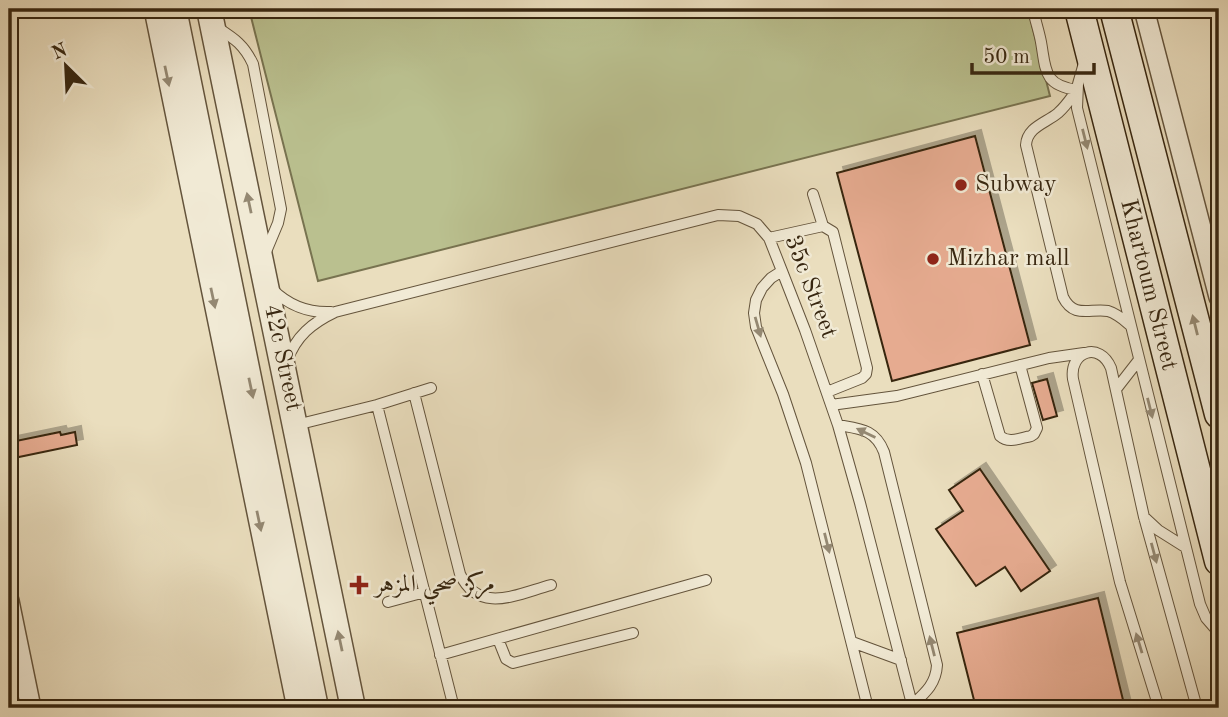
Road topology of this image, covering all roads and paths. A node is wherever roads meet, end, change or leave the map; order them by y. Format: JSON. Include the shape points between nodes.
{"nodes":[{"id":1,"x":153,"y":9,"type":"edge"},
{"id":2,"x":174,"y":9,"type":"edge"},
{"id":3,"x":1032,"y":9,"type":"edge"},
{"id":4,"x":1079,"y":9,"type":"edge"},
{"id":5,"x":1114,"y":9,"type":"edge"},
{"id":6,"x":1144,"y":9,"type":"edge"},
{"id":7,"x":211,"y":16,"type":"edge"},
{"id":8,"x":1089,"y":49,"type":"junction"},
{"id":9,"x":1077,"y":90,"type":"junction"},
{"id":10,"x":813,"y":194,"type":"dead end"},
{"id":11,"x":824,"y":226,"type":"junction"},
{"id":12,"x":769,"y":238,"type":"junction"},
{"id":13,"x":782,"y":271,"type":"junction"},
{"id":14,"x":264,"y":272,"type":"junction"},
{"id":15,"x":1219,"y":297,"type":"edge"},
{"id":16,"x":335,"y":312,"type":"junction"},
{"id":17,"x":1132,"y":327,"type":"junction"},
{"id":18,"x":1219,"y":345,"type":"edge"},
{"id":19,"x":1089,"y":352,"type":"junction"},
{"id":20,"x":1138,"y":361,"type":"junction"},
{"id":21,"x":1020,"y":365,"type":"junction"},
{"id":22,"x":285,"y":374,"type":"junction"},
{"id":23,"x":982,"y":374,"type":"junction"},
{"id":24,"x":1211,"y":386,"type":"junction"},
{"id":25,"x":431,"y":388,"type":"dead end"},
{"id":26,"x":1116,"y":388,"type":"junction"},
{"id":27,"x":827,"y":392,"type":"junction"},
{"id":28,"x":414,"y":393,"type":"junction"},
{"id":29,"x":377,"y":405,"type":"junction"},
{"id":30,"x":831,"y":405,"type":"junction"},
{"id":31,"x":1219,"y":414,"type":"edge"},
{"id":32,"x":296,"y":425,"type":"junction"},
{"id":33,"x":838,"y":425,"type":"junction"},
{"id":34,"x":1144,"y":517,"type":"junction"},
{"id":35,"x":1185,"y":547,"type":"junction"},
{"id":36,"x":1219,"y":561,"type":"edge"},
{"id":37,"x":706,"y":580,"type":"dead end"},
{"id":38,"x":551,"y":585,"type":"dead end"},
{"id":39,"x":425,"y":592,"type":"junction"},
{"id":40,"x":9,"y":601,"type":"edge"},
{"id":41,"x":388,"y":602,"type":"dead end"},
{"id":42,"x":633,"y":633,"type":"dead end"},
{"id":43,"x":1219,"y":633,"type":"edge"},
{"id":44,"x":498,"y":639,"type":"junction"},
{"id":45,"x":852,"y":642,"type":"junction"},
{"id":46,"x":440,"y":655,"type":"junction"},
{"id":47,"x":901,"y":660,"type":"junction"},
{"id":48,"x":913,"y":706,"type":"edge"},
{"id":49,"x":31,"y":708,"type":"edge"},
{"id":50,"x":297,"y":708,"type":"edge"},
{"id":51,"x":316,"y":708,"type":"edge"},
{"id":52,"x":353,"y":708,"type":"edge"},
{"id":53,"x":454,"y":708,"type":"edge"},
{"id":54,"x":868,"y":708,"type":"edge"},
{"id":55,"x":1159,"y":708,"type":"edge"},
{"id":56,"x":1197,"y":708,"type":"edge"}],
"edges":[{"from":1,"to":50,"type":"street","one_way":true},
{"from":2,"to":51,"type":"street","name":"42c Street","one_way":true},
{"from":3,"to":9,"type":"lane","via":[[1048,77]]},
{"from":4,"to":8,"type":"main road","name":"Khartoum Street"},
{"from":24,"to":5,"type":"main road","name":"Khartoum Street","one_way":true},
{"from":6,"to":15,"type":"street"},
{"from":14,"to":7,"type":"street","name":"42c Street","one_way":true},
{"from":8,"to":9,"type":"lane"},
{"from":8,"to":36,"type":"main road","name":"Khartoum Street"},
{"from":9,"to":17,"type":"lane","one_way":true,"via":[[1077,108]]},
{"from":9,"to":17,"type":"lane","via":[[1055,115],[1029,133],[1026,145],[1066,303],[1078,311],[1111,312]]},
{"from":10,"to":11,"type":"lane"},
{"from":11,"to":12,"type":"lane"},
{"from":11,"to":27,"type":"lane","via":[[835,236],[867,368],[862,378]]},
{"from":12,"to":13,"type":"lane","name":"35c Street"},
{"from":12,"to":16,"type":"lane","name":"35c Street","via":[[749,219],[718,215]]},
{"from":13,"to":27,"type":"lane","name":"35c Street"},
{"from":13,"to":45,"type":"lane","one_way":true,"via":[[762,288],[756,300],[756,327],[806,463]]},
{"from":14,"to":16,"type":"lane","name":"35c Street","via":[[277,294],[290,303],[320,313]]},
{"from":14,"to":22,"type":"street","name":"42c Street"},
{"from":16,"to":22,"type":"lane","name":"35c Street","via":[[301,336]]},
{"from":17,"to":20,"type":"lane"},
{"from":18,"to":24,"type":"street"},
{"from":19,"to":21,"type":"lane"},
{"from":19,"to":26,"type":"lane","via":[[1108,361]]},
{"from":55,"to":19,"type":"lane","one_way":true,"via":[[1120,582],[1073,379],[1075,362]]},
{"from":20,"to":26,"type":"lane"},
{"from":20,"to":35,"type":"lane","one_way":true},
{"from":21,"to":23,"type":"lane"},
{"from":21,"to":23,"type":"lane","via":[[1037,428],[1031,436],[1010,440],[1000,436]]},
{"from":22,"to":32,"type":"street","name":"42c Street"},
{"from":23,"to":30,"type":"lane","via":[[897,396]]},
{"from":24,"to":31,"type":"main road","name":"Khartoum Street"},
{"from":25,"to":28,"type":"lane"},
{"from":26,"to":34,"type":"lane"},
{"from":27,"to":30,"type":"lane","name":"35c Street"},
{"from":28,"to":29,"type":"lane"},
{"from":28,"to":38,"type":"lane","via":[[465,584],[473,593],[496,599]]},
{"from":29,"to":32,"type":"lane"},
{"from":29,"to":39,"type":"lane"},
{"from":30,"to":33,"type":"lane","name":"35c Street"},
{"from":52,"to":32,"type":"street","name":"42c Street","one_way":true},
{"from":33,"to":47,"type":"lane","name":"35c Street"},
{"from":48,"to":33,"type":"lane","one_way":true,"via":[[933,684],[937,666],[884,452],[869,432]]},
{"from":34,"to":35,"type":"lane"},
{"from":34,"to":56,"type":"lane","one_way":true},
{"from":35,"to":43,"type":"lane","via":[[1202,611]]},
{"from":37,"to":44,"type":"lane"},
{"from":39,"to":41,"type":"lane"},
{"from":39,"to":46,"type":"lane"},
{"from":40,"to":49,"type":"street"},
{"from":42,"to":44,"type":"lane","via":[[513,663],[506,659]]},
{"from":44,"to":46,"type":"lane"},
{"from":45,"to":47,"type":"lane"},
{"from":45,"to":54,"type":"lane"},
{"from":46,"to":53,"type":"lane"},
{"from":47,"to":48,"type":"lane","name":"35c Street"}]}
